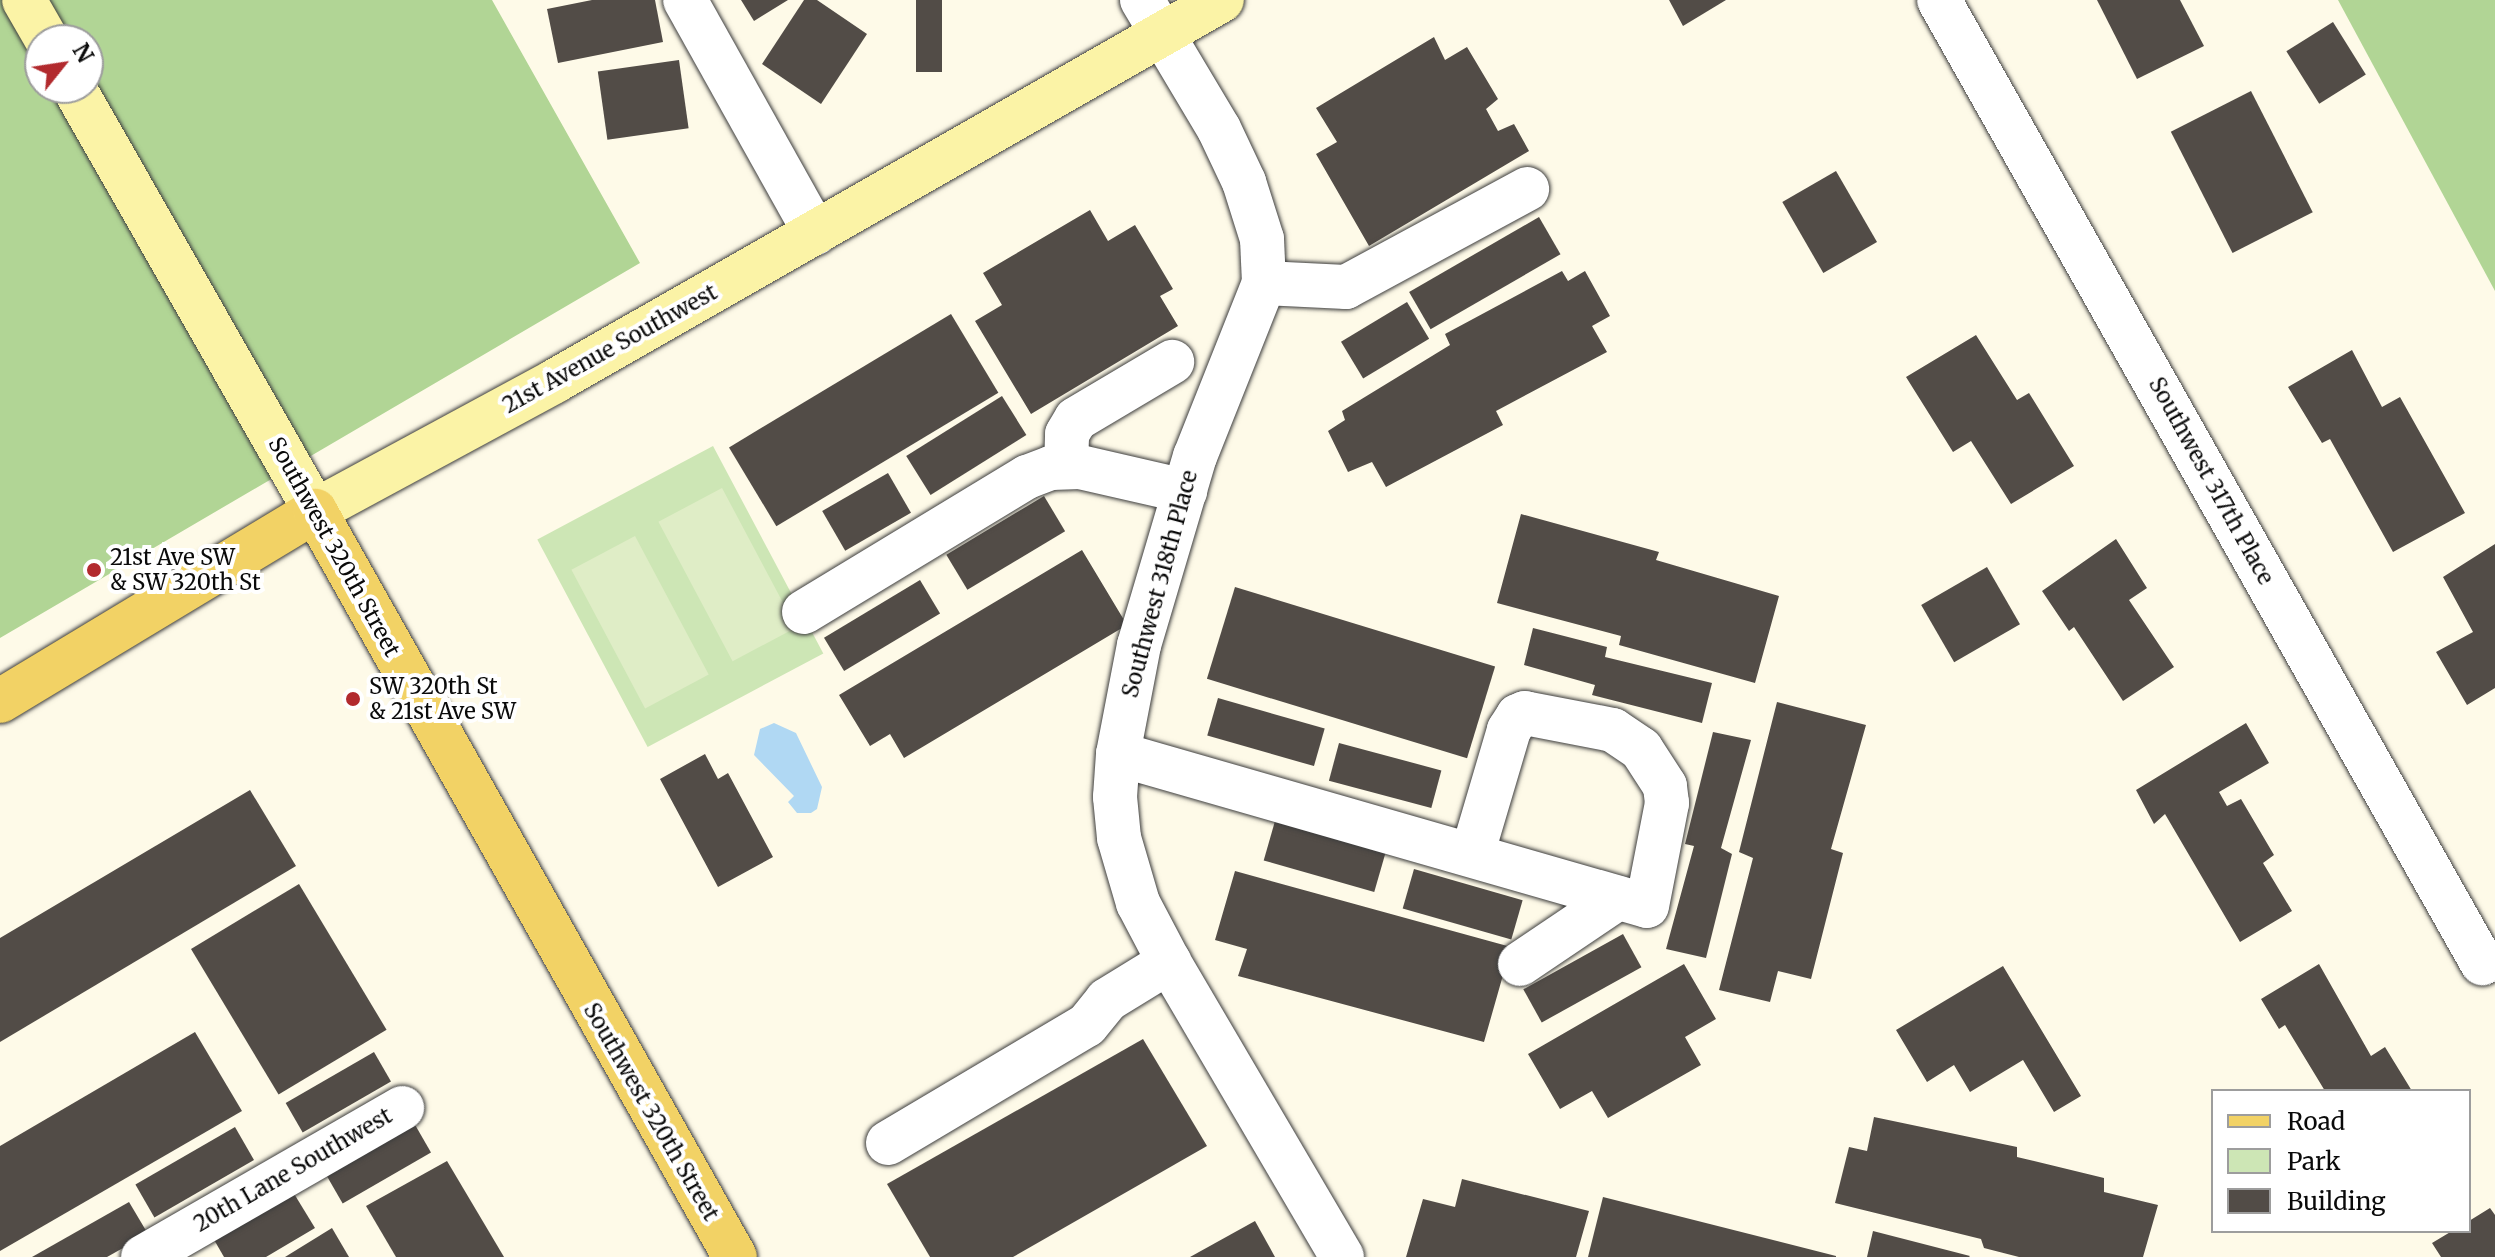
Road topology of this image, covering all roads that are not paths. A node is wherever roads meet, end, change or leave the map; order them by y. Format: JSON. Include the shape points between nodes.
{"nodes":[{"id":1,"x":24,"y":0,"type":"edge"},
{"id":2,"x":685,"y":0,"type":"edge"},
{"id":3,"x":1222,"y":0,"type":"edge"},
{"id":4,"x":1939,"y":0,"type":"edge"},
{"id":5,"x":1153,"y":16,"type":"edge"},
{"id":6,"x":38,"y":24,"type":"edge"},
{"id":7,"x":83,"y":104,"type":"edge"},
{"id":8,"x":1527,"y":189,"type":"dead end"},
{"id":9,"x":815,"y":233,"type":"junction"},
{"id":10,"x":1264,"y":283,"type":"junction"},
{"id":11,"x":1172,"y":362,"type":"dead end"},
{"id":12,"x":1066,"y":466,"type":"junction"},
{"id":13,"x":1185,"y":491,"type":"junction"},
{"id":14,"x":315,"y":511,"type":"junction"},
{"id":15,"x":804,"y":612,"type":"dead end"},
{"id":16,"x":0,"y":701,"type":"edge"},
{"id":17,"x":1118,"y":754,"type":"junction"},
{"id":18,"x":1472,"y":855,"type":"junction"},
{"id":19,"x":1618,"y":898,"type":"junction"},
{"id":20,"x":1169,"y":962,"type":"junction"},
{"id":21,"x":2482,"y":963,"type":"dead end"},
{"id":22,"x":1520,"y":964,"type":"dead end"},
{"id":23,"x":402,"y":1108,"type":"dead end"},
{"id":24,"x":888,"y":1143,"type":"dead end"},
{"id":25,"x":143,"y":1257,"type":"edge"},
{"id":26,"x":735,"y":1257,"type":"edge"},
{"id":27,"x":1342,"y":1257,"type":"edge"}],
"edges":[{"from":1,"to":6,"type":"main road"},
{"from":2,"to":9,"type":"street"},
{"from":3,"to":5,"type":"main road","name":"21st Avenue Southwest"},
{"from":4,"to":21,"type":"street","name":"Southwest 317th Place"},
{"from":5,"to":9,"type":"main road","name":"21st Avenue Southwest"},
{"from":5,"to":10,"type":"street","name":"Southwest 318th Place","via":[[1244,182],[1262,239]]},
{"from":7,"to":14,"type":"main road","name":"Southwest 320th Street"},
{"from":8,"to":10,"type":"street","via":[[1346,287]]},
{"from":9,"to":14,"type":"main road","name":"21st Avenue Southwest"},
{"from":10,"to":13,"type":"street","name":"Southwest 318th Place"},
{"from":11,"to":12,"type":"street","via":[[1076,419],[1067,434]]},
{"from":12,"to":13,"type":"street"},
{"from":12,"to":15,"type":"street","via":[[1027,477]]},
{"from":13,"to":17,"type":"street","name":"Southwest 318th Place","via":[[1139,645]]},
{"from":14,"to":16,"type":"main road","name":"21st Avenue Southwest"},
{"from":14,"to":26,"type":"main road","name":"Southwest 320th Street"},
{"from":17,"to":18,"type":"street"},
{"from":17,"to":20,"type":"street","name":"Southwest 318th Place","via":[[1119,838],[1138,903]]},
{"from":18,"to":19,"type":"street"},
{"from":18,"to":19,"type":"street","via":[[1509,730],[1518,716],[1535,712],[1613,730],[1651,760],[1665,786],[1667,803],[1647,906]]},
{"from":19,"to":22,"type":"street"},
{"from":20,"to":24,"type":"street","via":[[1107,1000],[1087,1025]]},
{"from":20,"to":27,"type":"street","name":"Southwest 318th Place"},
{"from":23,"to":25,"type":"street","name":"20th Lane Southwest"}]}
